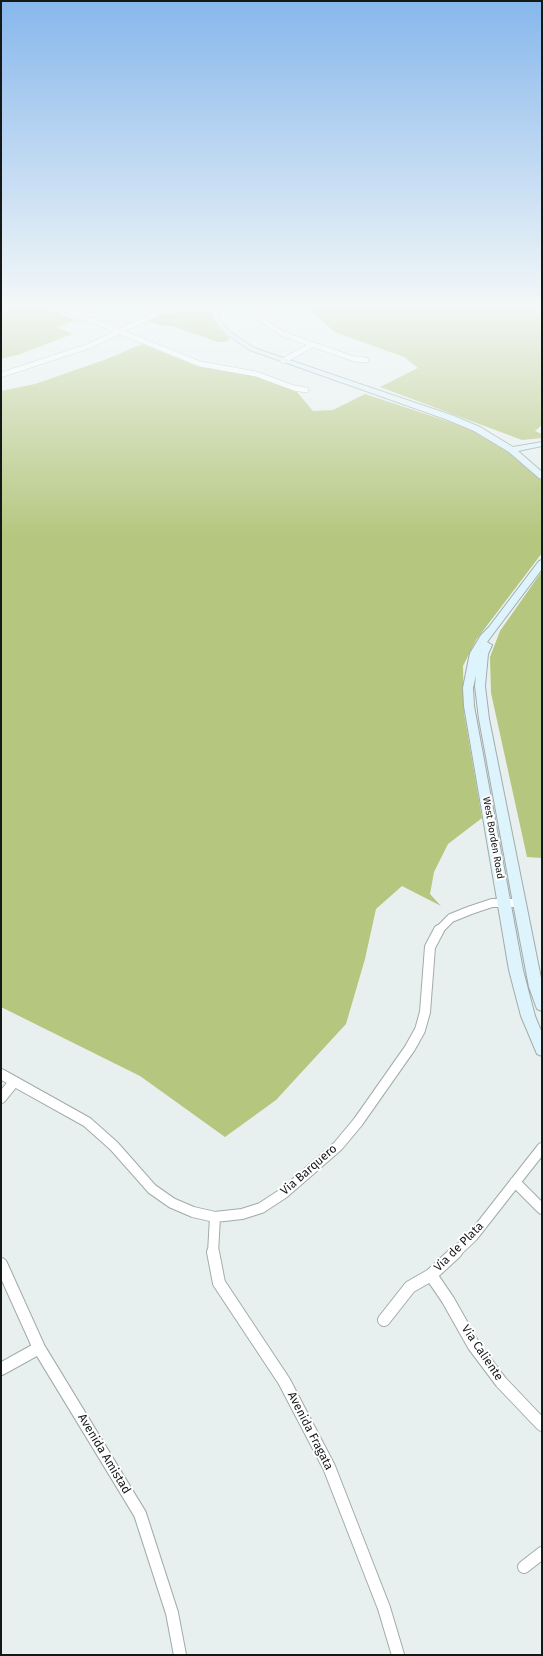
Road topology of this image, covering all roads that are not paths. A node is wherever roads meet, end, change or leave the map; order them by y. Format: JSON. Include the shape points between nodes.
{"nodes":[{"id":1,"x":281,"y":383,"type":"edge"},
{"id":2,"x":356,"y":383,"type":"edge"},
{"id":3,"x":306,"y":390,"type":"dead end"},
{"id":4,"x":542,"y":444,"type":"edge"},
{"id":5,"x":516,"y":449,"type":"junction"},
{"id":6,"x":542,"y":472,"type":"edge"},
{"id":7,"x":542,"y":476,"type":"edge"},
{"id":8,"x":542,"y":563,"type":"edge"},
{"id":9,"x":493,"y":629,"type":"junction"},
{"id":10,"x":504,"y":902,"type":"junction"},
{"id":11,"x":519,"y":903,"type":"junction"},
{"id":12,"x":542,"y":1005,"type":"edge"},
{"id":13,"x":542,"y":1050,"type":"edge"},
{"id":14,"x":1,"y":1074,"type":"edge"},
{"id":15,"x":14,"y":1082,"type":"junction"},
{"id":16,"x":1,"y":1098,"type":"edge"},
{"id":17,"x":542,"y":1148,"type":"edge"},
{"id":18,"x":515,"y":1182,"type":"junction"},
{"id":19,"x":542,"y":1209,"type":"edge"},
{"id":20,"x":215,"y":1217,"type":"junction"},
{"id":21,"x":1,"y":1264,"type":"edge"},
{"id":22,"x":431,"y":1275,"type":"junction"},
{"id":23,"x":384,"y":1320,"type":"dead end"},
{"id":24,"x":39,"y":1348,"type":"junction"},
{"id":25,"x":1,"y":1369,"type":"edge"},
{"id":26,"x":542,"y":1425,"type":"edge"},
{"id":27,"x":542,"y":1553,"type":"edge"},
{"id":28,"x":524,"y":1567,"type":"dead end"},
{"id":29,"x":180,"y":1655,"type":"edge"},
{"id":30,"x":398,"y":1655,"type":"edge"}],
"edges":[{"from":1,"to":3,"type":"street"},
{"from":2,"to":5,"type":"main road","via":[[473,422]]},
{"from":4,"to":5,"type":"main road"},
{"from":5,"to":6,"type":"main road"},
{"from":5,"to":7,"type":"main road"},
{"from":8,"to":9,"type":"main road","name":"West Borden Road"},
{"from":9,"to":10,"type":"main road","name":"West Borden Road","via":[[476,653],[468,688]]},
{"from":9,"to":11,"type":"main road","name":"West Borden Road","via":[[483,654],[480,686]]},
{"from":10,"to":11,"type":"street","name":"Via Barquero"},
{"from":10,"to":13,"type":"main road","name":"West Borden Road","via":[[516,970],[528,1016]]},
{"from":10,"to":20,"type":"street","name":"Via Barquero","via":[[451,918],[437,932],[430,947],[425,1012],[420,1030],[358,1122],[338,1146],[284,1193],[261,1208],[242,1214]]},
{"from":11,"to":12,"type":"main road","name":"West Borden Road"},
{"from":14,"to":15,"type":"street","name":"Via Barquero"},
{"from":15,"to":16,"type":"street"},
{"from":15,"to":20,"type":"street","name":"Via Barquero","via":[[87,1122],[114,1146],[152,1189],[172,1203],[193,1212]]},
{"from":17,"to":18,"type":"street","name":"Via de Plata"},
{"from":18,"to":19,"type":"street"},
{"from":18,"to":22,"type":"street","name":"Via de Plata","via":[[473,1236]]},
{"from":20,"to":30,"type":"street","name":"Avenida Fragata","via":[[212,1249],[219,1283],[284,1381],[329,1467],[384,1608]]},
{"from":21,"to":24,"type":"street","name":"Avenida Amistad"},
{"from":22,"to":23,"type":"street","name":"Via de Plata","via":[[410,1287]]},
{"from":22,"to":26,"type":"street","name":"Via Caliente","via":[[474,1346],[501,1382]]},
{"from":24,"to":25,"type":"street"},
{"from":24,"to":29,"type":"street","name":"Avenida Amistad","via":[[140,1514],[172,1612]]},
{"from":27,"to":28,"type":"street"}]}
